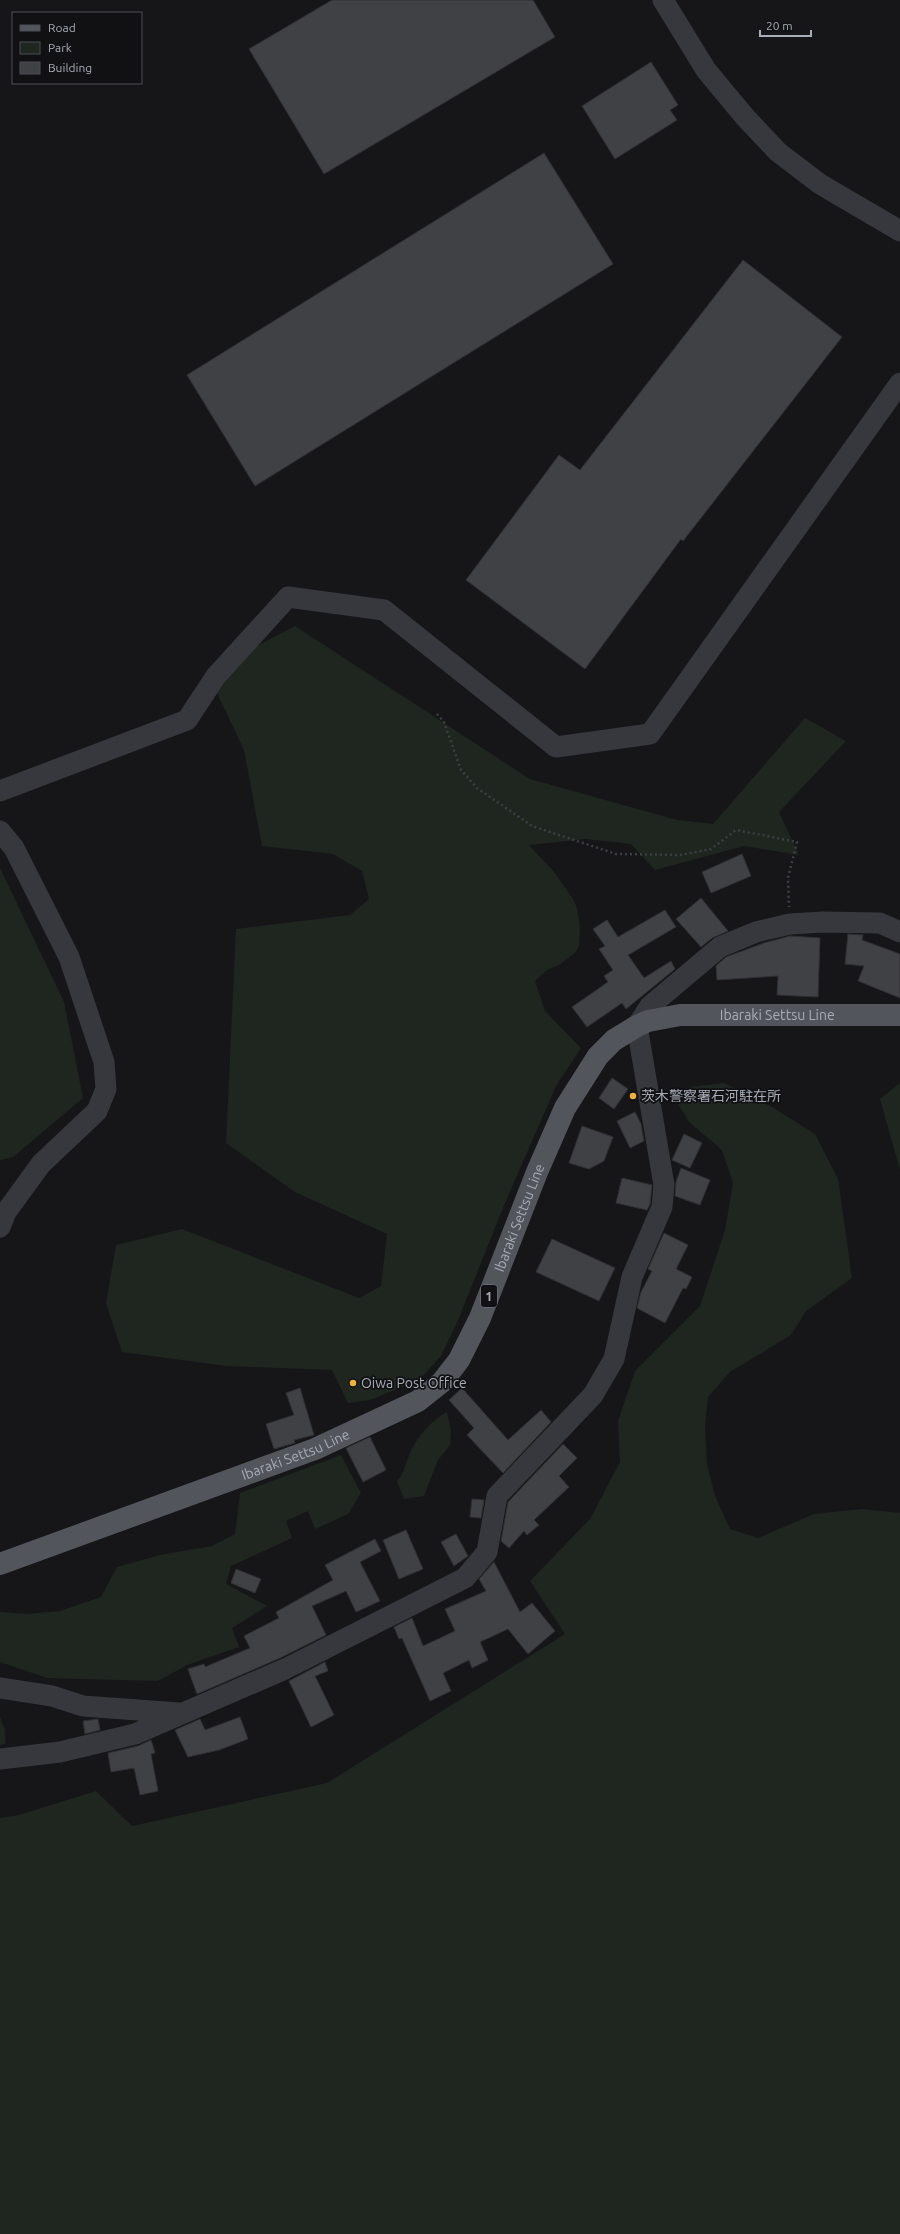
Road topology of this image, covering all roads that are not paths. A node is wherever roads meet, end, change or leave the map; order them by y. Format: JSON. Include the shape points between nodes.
{"nodes":[{"id":1,"x":663,"y":0,"type":"edge"},
{"id":2,"x":900,"y":231,"type":"edge"},
{"id":3,"x":900,"y":383,"type":"edge"},
{"id":4,"x":0,"y":791,"type":"edge"},
{"id":5,"x":0,"y":831,"type":"edge"},
{"id":6,"x":900,"y":932,"type":"edge"},
{"id":7,"x":900,"y":1015,"type":"edge"},
{"id":8,"x":637,"y":1026,"type":"junction"},
{"id":9,"x":0,"y":1227,"type":"edge"},
{"id":10,"x":0,"y":1564,"type":"edge"},
{"id":11,"x":0,"y":1688,"type":"edge"},
{"id":12,"x":182,"y":1713,"type":"junction"},
{"id":13,"x":0,"y":1760,"type":"edge"}],
"edges":[{"from":1,"to":2,"type":"street","via":[[706,70],[778,152],[820,184]]},
{"from":3,"to":4,"type":"street","via":[[650,734],[556,747],[384,610],[288,597],[216,676],[187,720]]},
{"from":5,"to":9,"type":"street","via":[[14,848],[69,957],[104,1062],[106,1088],[97,1111],[41,1164],[6,1212]]},
{"from":6,"to":8,"type":"street","via":[[880,923],[823,922],[790,924],[756,932],[720,947],[650,1006]]},
{"from":7,"to":8,"type":"main road","name":"Ibaraki Settsu Line","number":"1","via":[[680,1015],[648,1021]]},
{"from":8,"to":10,"type":"main road","name":"Ibaraki Settsu Line","number":"1","via":[[614,1040],[598,1056],[565,1108],[480,1318],[459,1360],[442,1382],[418,1401],[315,1448]]},
{"from":8,"to":12,"type":"street","via":[[664,1185],[662,1207],[632,1277],[614,1358],[593,1395],[497,1496],[487,1552],[465,1578],[285,1669]]},
{"from":11,"to":12,"type":"street","via":[[52,1696],[83,1706]]},
{"from":12,"to":13,"type":"street","via":[[135,1734],[60,1752]]}]}
